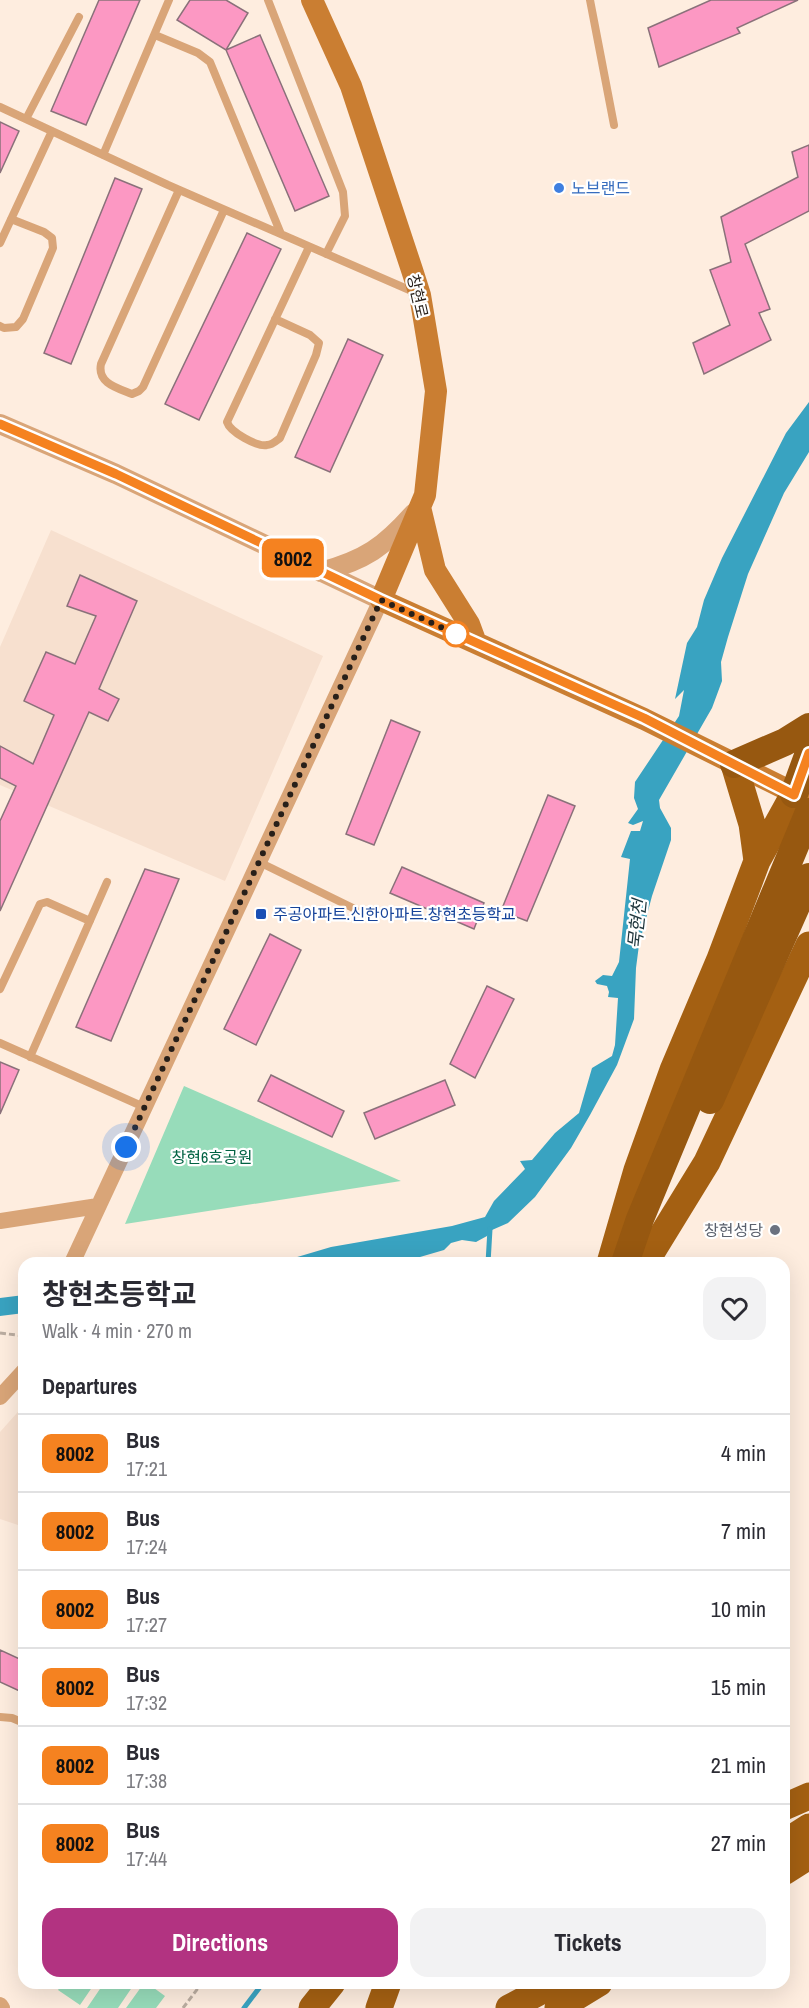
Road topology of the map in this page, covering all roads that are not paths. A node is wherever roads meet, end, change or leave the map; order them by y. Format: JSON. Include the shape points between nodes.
{"nodes":[{"id":1,"x":169,"y":0,"type":"edge"},
{"id":2,"x":268,"y":0,"type":"edge"},
{"id":3,"x":312,"y":0,"type":"edge"},
{"id":4,"x":590,"y":0,"type":"edge"},
{"id":5,"x":79,"y":17,"type":"dead end"},
{"id":6,"x":154,"y":35,"type":"junction"},
{"id":7,"x":0,"y":106,"type":"edge"},
{"id":8,"x":26,"y":119,"type":"junction"},
{"id":9,"x":614,"y":125,"type":"dead end"},
{"id":10,"x":52,"y":131,"type":"junction"},
{"id":11,"x":103,"y":155,"type":"junction"},
{"id":12,"x":179,"y":190,"type":"junction"},
{"id":13,"x":224,"y":210,"type":"junction"},
{"id":14,"x":10,"y":219,"type":"junction"},
{"id":15,"x":281,"y":234,"type":"junction"},
{"id":16,"x":0,"y":243,"type":"edge"},
{"id":17,"x":309,"y":247,"type":"junction"},
{"id":18,"x":326,"y":254,"type":"junction"},
{"id":19,"x":420,"y":295,"type":"junction"},
{"id":20,"x":275,"y":319,"type":"junction"},
{"id":21,"x":0,"y":326,"type":"edge"},
{"id":22,"x":0,"y":424,"type":"edge"},
{"id":23,"x":420,"y":507,"type":"junction"},
{"id":24,"x":321,"y":572,"type":"junction"},
{"id":25,"x":381,"y":600,"type":"junction"},
{"id":26,"x":476,"y":643,"type":"junction"},
{"id":27,"x":809,"y":728,"type":"edge"},
{"id":28,"x":809,"y":753,"type":"edge"},
{"id":29,"x":734,"y":764,"type":"junction"},
{"id":30,"x":804,"y":803,"type":"edge"},
{"id":31,"x":757,"y":861,"type":"junction"},
{"id":32,"x":259,"y":862,"type":"junction"},
{"id":33,"x":800,"y":867,"type":"edge"},
{"id":34,"x":107,"y":882,"type":"dead end"},
{"id":35,"x":355,"y":909,"type":"dead end"},
{"id":36,"x":90,"y":921,"type":"junction"},
{"id":37,"x":809,"y":945,"type":"edge"},
{"id":38,"x":0,"y":989,"type":"edge"},
{"id":39,"x":0,"y":1043,"type":"edge"},
{"id":40,"x":30,"y":1057,"type":"junction"},
{"id":41,"x":144,"y":1107,"type":"junction"},
{"id":42,"x":98,"y":1206,"type":"junction"},
{"id":43,"x":0,"y":1221,"type":"edge"},
{"id":44,"x":75,"y":1257,"type":"edge"},
{"id":45,"x":612,"y":1257,"type":"edge"},
{"id":46,"x":627,"y":1257,"type":"edge"},
{"id":47,"x":647,"y":1257,"type":"edge"},
{"id":48,"x":649,"y":1257,"type":"edge"},
{"id":49,"x":18,"y":1377,"type":"edge"},
{"id":50,"x":0,"y":1397,"type":"edge"},
{"id":51,"x":0,"y":1717,"type":"edge"},
{"id":52,"x":18,"y":1720,"type":"edge"},
{"id":53,"x":809,"y":1796,"type":"edge"},
{"id":54,"x":790,"y":1804,"type":"edge"},
{"id":55,"x":809,"y":1827,"type":"edge"},
{"id":56,"x":790,"y":1839,"type":"edge"},
{"id":57,"x":809,"y":1856,"type":"edge"},
{"id":58,"x":790,"y":1868,"type":"edge"},
{"id":59,"x":327,"y":1989,"type":"edge"},
{"id":60,"x":386,"y":1989,"type":"edge"},
{"id":61,"x":403,"y":1989,"type":"edge"},
{"id":62,"x":545,"y":1989,"type":"edge"},
{"id":63,"x":589,"y":1989,"type":"edge"},
{"id":64,"x":312,"y":2008,"type":"edge"},
{"id":65,"x":379,"y":2008,"type":"edge"},
{"id":66,"x":396,"y":2008,"type":"edge"},
{"id":67,"x":509,"y":2008,"type":"edge"},
{"id":68,"x":558,"y":2008,"type":"edge"}],
"edges":[{"from":1,"to":6,"type":"lane"},
{"from":2,"to":18,"type":"lane","via":[[343,192],[345,216]]},
{"from":3,"to":19,"type":"main road","name":"창현로","via":[[351,86]]},
{"from":4,"to":9,"type":"lane"},
{"from":5,"to":8,"type":"lane"},
{"from":6,"to":11,"type":"lane"},
{"from":6,"to":15,"type":"lane","via":[[210,62]]},
{"from":7,"to":8,"type":"lane"},
{"from":8,"to":10,"type":"lane"},
{"from":10,"to":11,"type":"lane"},
{"from":10,"to":14,"type":"lane"},
{"from":11,"to":12,"type":"lane"},
{"from":12,"to":13,"type":"lane"},
{"from":12,"to":13,"type":"lane","via":[[101,364],[102,379],[132,394],[143,387]]},
{"from":13,"to":15,"type":"lane"},
{"from":14,"to":16,"type":"lane"},
{"from":14,"to":21,"type":"lane","via":[[44,232],[52,238],[53,248],[23,319],[16,327]]},
{"from":15,"to":17,"type":"lane"},
{"from":17,"to":18,"type":"lane"},
{"from":17,"to":20,"type":"lane"},
{"from":18,"to":19,"type":"lane"},
{"from":19,"to":23,"type":"main road","name":"창현로","via":[[436,391],[425,495]]},
{"from":20,"to":20,"type":"lane","via":[[227,422],[233,432],[262,445],[280,438],[319,343]]},
{"from":22,"to":24,"type":"street","via":[[116,474]]},
{"from":23,"to":24,"type":"street","via":[[398,532],[367,555]]},
{"from":23,"to":25,"type":"main road","name":"창현로"},
{"from":23,"to":26,"type":"main road","via":[[435,570],[469,624]]},
{"from":24,"to":25,"type":"street"},
{"from":25,"to":26,"type":"main road"},
{"from":25,"to":32,"type":"street"},
{"from":26,"to":29,"type":"main road","via":[[644,718]]},
{"from":27,"to":29,"type":"highway"},
{"from":28,"to":30,"type":"highway"},
{"from":29,"to":30,"type":"main road"},
{"from":29,"to":31,"type":"highway","via":[[752,824]]},
{"from":30,"to":31,"type":"highway"},
{"from":30,"to":33,"type":"highway"},
{"from":31,"to":45,"type":"highway","via":[[673,1070],[637,1170]]},
{"from":32,"to":35,"type":"lane"},
{"from":32,"to":41,"type":"street"},
{"from":33,"to":46,"type":"highway","via":[[645,1208]]},
{"from":33,"to":47,"type":"highway"},
{"from":34,"to":36,"type":"lane"},
{"from":36,"to":38,"type":"lane","via":[[47,902],[40,904]]},
{"from":36,"to":40,"type":"lane"},
{"from":37,"to":48,"type":"highway","via":[[707,1162]]},
{"from":39,"to":40,"type":"lane"},
{"from":40,"to":41,"type":"lane"},
{"from":41,"to":42,"type":"street"},
{"from":42,"to":43,"type":"street"},
{"from":42,"to":44,"type":"street"},
{"from":49,"to":50,"type":"street"},
{"from":51,"to":52,"type":"lane"},
{"from":53,"to":54,"type":"highway"},
{"from":55,"to":56,"type":"highway"},
{"from":57,"to":58,"type":"highway"},
{"from":59,"to":64,"type":"highway"},
{"from":60,"to":65,"type":"highway"},
{"from":61,"to":66,"type":"highway"},
{"from":62,"to":67,"type":"highway"},
{"from":63,"to":68,"type":"highway"}]}
